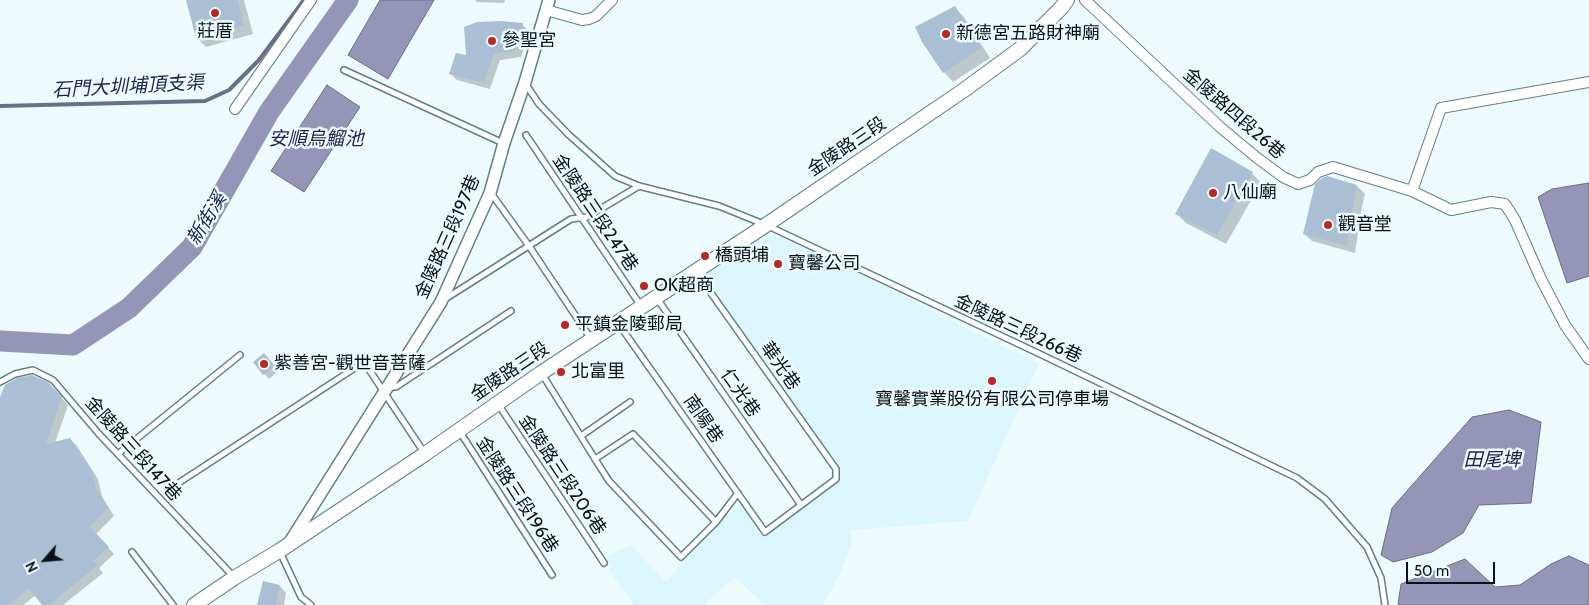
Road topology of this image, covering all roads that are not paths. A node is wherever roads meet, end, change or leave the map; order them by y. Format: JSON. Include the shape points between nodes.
{"nodes":[{"id":1,"x":311,"y":0,"type":"edge"},
{"id":2,"x":612,"y":0,"type":"edge"},
{"id":3,"x":1067,"y":0,"type":"edge"},
{"id":4,"x":1085,"y":0,"type":"edge"},
{"id":5,"x":548,"y":5,"type":"edge"},
{"id":6,"x":344,"y":70,"type":"dead end"},
{"id":7,"x":525,"y":82,"type":"junction"},
{"id":8,"x":1589,"y":82,"type":"edge"},
{"id":9,"x":235,"y":109,"type":"dead end"},
{"id":10,"x":526,"y":134,"type":"dead end"},
{"id":11,"x":504,"y":143,"type":"junction"},
{"id":12,"x":639,"y":186,"type":"junction"},
{"id":13,"x":1412,"y":191,"type":"junction"},
{"id":14,"x":490,"y":192,"type":"junction"},
{"id":15,"x":581,"y":217,"type":"junction"},
{"id":16,"x":766,"y":226,"type":"junction"},
{"id":17,"x":529,"y":246,"type":"junction"},
{"id":18,"x":695,"y":271,"type":"junction"},
{"id":19,"x":656,"y":297,"type":"junction"},
{"id":20,"x":441,"y":302,"type":"junction"},
{"id":21,"x":641,"y":306,"type":"junction"},
{"id":22,"x":511,"y":310,"type":"dead end"},
{"id":23,"x":618,"y":322,"type":"junction"},
{"id":24,"x":591,"y":339,"type":"junction"},
{"id":25,"x":240,"y":355,"type":"dead end"},
{"id":26,"x":1589,"y":359,"type":"edge"},
{"id":27,"x":541,"y":373,"type":"junction"},
{"id":28,"x":0,"y":382,"type":"edge"},
{"id":29,"x":386,"y":390,"type":"junction"},
{"id":30,"x":630,"y":402,"type":"dead end"},
{"id":31,"x":498,"y":403,"type":"junction"},
{"id":32,"x":458,"y":430,"type":"junction"},
{"id":33,"x":581,"y":436,"type":"junction"},
{"id":34,"x":118,"y":454,"type":"junction"},
{"id":35,"x":425,"y":454,"type":"junction"},
{"id":36,"x":595,"y":459,"type":"junction"},
{"id":37,"x":180,"y":482,"type":"dead end"},
{"id":38,"x":738,"y":493,"type":"junction"},
{"id":39,"x":801,"y":505,"type":"junction"},
{"id":40,"x":716,"y":522,"type":"junction"},
{"id":41,"x":284,"y":547,"type":"junction"},
{"id":42,"x":132,"y":552,"type":"dead end"},
{"id":43,"x":604,"y":563,"type":"dead end"},
{"id":44,"x":552,"y":574,"type":"dead end"},
{"id":45,"x":234,"y":578,"type":"junction"},
{"id":46,"x":173,"y":605,"type":"edge"},
{"id":47,"x":194,"y":605,"type":"edge"},
{"id":48,"x":311,"y":605,"type":"edge"},
{"id":49,"x":1385,"y":605,"type":"edge"}],
"edges":[{"from":1,"to":9,"type":"street"},
{"from":2,"to":5,"type":"street","via":[[596,16],[582,20]]},
{"from":3,"to":16,"type":"main road","name":"金陵路三段","via":[[1020,49]]},
{"from":4,"to":13,"type":"street","name":"金陵路四段26巷","via":[[1220,127],[1283,177],[1298,184],[1334,167]]},
{"from":5,"to":7,"type":"street","name":"金陵路三段197巷"},
{"from":6,"to":11,"type":"lane"},
{"from":7,"to":11,"type":"street","name":"金陵路三段197巷"},
{"from":7,"to":12,"type":"lane","name":"金陵路三段266巷","via":[[539,104],[569,135],[615,176]]},
{"from":8,"to":13,"type":"street","via":[[1440,108]]},
{"from":10,"to":15,"type":"lane","name":"金陵路三段247巷"},
{"from":11,"to":14,"type":"street","name":"金陵路三段197巷"},
{"from":12,"to":15,"type":"lane","via":[[587,217]]},
{"from":12,"to":16,"type":"lane","name":"金陵路三段266巷","via":[[719,206]]},
{"from":13,"to":26,"type":"street","name":"金陵路四段26巷","via":[[1451,210],[1491,202],[1505,204],[1565,325]]},
{"from":14,"to":17,"type":"lane"},
{"from":14,"to":20,"type":"street","name":"金陵路三段197巷"},
{"from":15,"to":17,"type":"lane","via":[[571,219]]},
{"from":15,"to":21,"type":"lane","name":"金陵路三段247巷"},
{"from":16,"to":18,"type":"main road","name":"金陵路三段"},
{"from":16,"to":49,"type":"lane","name":"金陵路三段266巷","via":[[1297,478],[1325,499],[1368,547],[1381,578]]},
{"from":17,"to":20,"type":"lane"},
{"from":17,"to":24,"type":"lane"},
{"from":18,"to":19,"type":"main road","name":"金陵路三段"},
{"from":18,"to":39,"type":"lane","name":"華光巷","via":[[836,469],[836,479]]},
{"from":19,"to":21,"type":"main road","name":"金陵路三段"},
{"from":19,"to":39,"type":"lane","name":"仁光巷"},
{"from":20,"to":29,"type":"street","name":"金陵路三段197巷"},
{"from":21,"to":23,"type":"main road","name":"金陵路三段"},
{"from":22,"to":29,"type":"lane","via":[[396,387]]},
{"from":23,"to":24,"type":"main road","name":"金陵路三段"},
{"from":23,"to":38,"type":"lane","name":"南陽巷"},
{"from":24,"to":27,"type":"main road","name":"金陵路三段"},
{"from":25,"to":34,"type":"lane"},
{"from":27,"to":31,"type":"main road","name":"金陵路三段"},
{"from":27,"to":33,"type":"lane"},
{"from":28,"to":34,"type":"lane","name":"金陵路三段147巷","via":[[33,370],[54,380]]},
{"from":29,"to":35,"type":"lane"},
{"from":29,"to":37,"type":"lane","via":[[364,362]]},
{"from":29,"to":41,"type":"street","name":"金陵路三段197巷"},
{"from":30,"to":33,"type":"lane"},
{"from":31,"to":32,"type":"main road","name":"金陵路三段"},
{"from":31,"to":43,"type":"lane","name":"金陵路三段206巷"},
{"from":32,"to":35,"type":"main road","name":"金陵路三段"},
{"from":32,"to":44,"type":"lane","name":"金陵路三段196巷"},
{"from":33,"to":36,"type":"lane"},
{"from":34,"to":45,"type":"lane","name":"金陵路三段147巷"},
{"from":35,"to":41,"type":"main road","name":"金陵路三段"},
{"from":36,"to":40,"type":"lane","via":[[633,434]]},
{"from":36,"to":40,"type":"lane","via":[[609,481],[681,557]]},
{"from":38,"to":39,"type":"lane","name":"南陽巷","via":[[765,532]]},
{"from":38,"to":40,"type":"lane"},
{"from":41,"to":45,"type":"main road","name":"金陵路三段"},
{"from":41,"to":48,"type":"lane","via":[[301,597]]},
{"from":42,"to":46,"type":"lane"},
{"from":45,"to":47,"type":"main road","name":"金陵路三段"}]}
